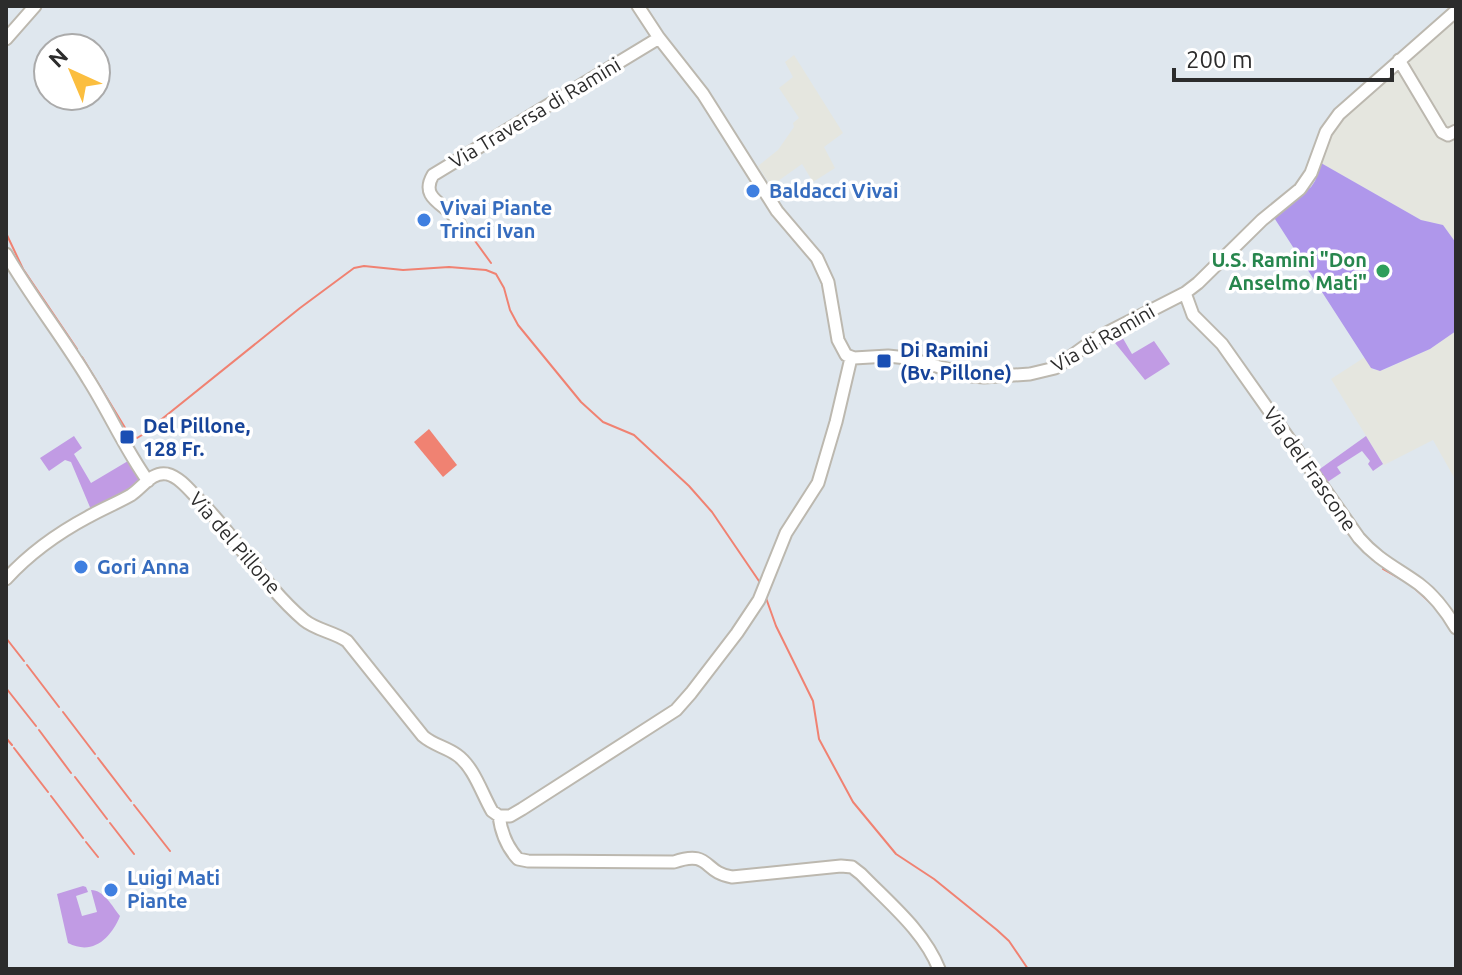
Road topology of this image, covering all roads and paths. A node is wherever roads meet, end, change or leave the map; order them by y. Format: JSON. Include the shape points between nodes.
{"nodes":[{"id":1,"x":35,"y":6,"type":"edge"},
{"id":2,"x":638,"y":6,"type":"edge"},
{"id":3,"x":1456,"y":11,"type":"edge"},
{"id":4,"x":659,"y":38,"type":"junction"},
{"id":5,"x":6,"y":39,"type":"edge"},
{"id":6,"x":1399,"y":60,"type":"junction"},
{"id":7,"x":1456,"y":131,"type":"edge"},
{"id":8,"x":464,"y":233,"type":"dead end"},
{"id":9,"x":6,"y":254,"type":"edge"},
{"id":10,"x":1185,"y":293,"type":"junction"},
{"id":11,"x":851,"y":358,"type":"junction"},
{"id":12,"x":148,"y":481,"type":"junction"},
{"id":13,"x":6,"y":579,"type":"edge"},
{"id":14,"x":1456,"y":628,"type":"edge"},
{"id":15,"x":499,"y":816,"type":"junction"},
{"id":16,"x":939,"y":969,"type":"edge"}],
"edges":[{"from":1,"to":5,"type":"street"},
{"from":2,"to":4,"type":"street"},
{"from":3,"to":6,"type":"street","name":"Via di Ramini"},
{"from":4,"to":8,"type":"street","name":"Via Traversa di Ramini","via":[[433,175],[430,194]]},
{"from":4,"to":11,"type":"street","via":[[703,94],[777,211],[819,261],[838,340]]},
{"from":6,"to":7,"type":"street","via":[[1442,132]]},
{"from":6,"to":10,"type":"street","name":"Via di Ramini","via":[[1335,119],[1300,189]]},
{"from":9,"to":12,"type":"street"},
{"from":10,"to":11,"type":"street","name":"Via di Ramini","via":[[1095,339],[1055,368],[1030,374],[972,376],[907,358]]},
{"from":10,"to":14,"type":"street","name":"Via del Frascone","via":[[1193,315],[1222,344],[1359,538],[1428,592]]},
{"from":11,"to":15,"type":"street","via":[[819,479],[737,633],[676,710],[516,813]]},
{"from":12,"to":13,"type":"street","via":[[57,536]]},
{"from":12,"to":15,"type":"street","name":"Via del Pillone","via":[[164,474],[183,485],[293,609],[347,641],[423,736],[466,764]]},
{"from":15,"to":16,"type":"street","name":"Via del Pillone","via":[[507,845],[522,860],[674,862],[687,857],[732,877],[852,867],[922,938]]}]}
